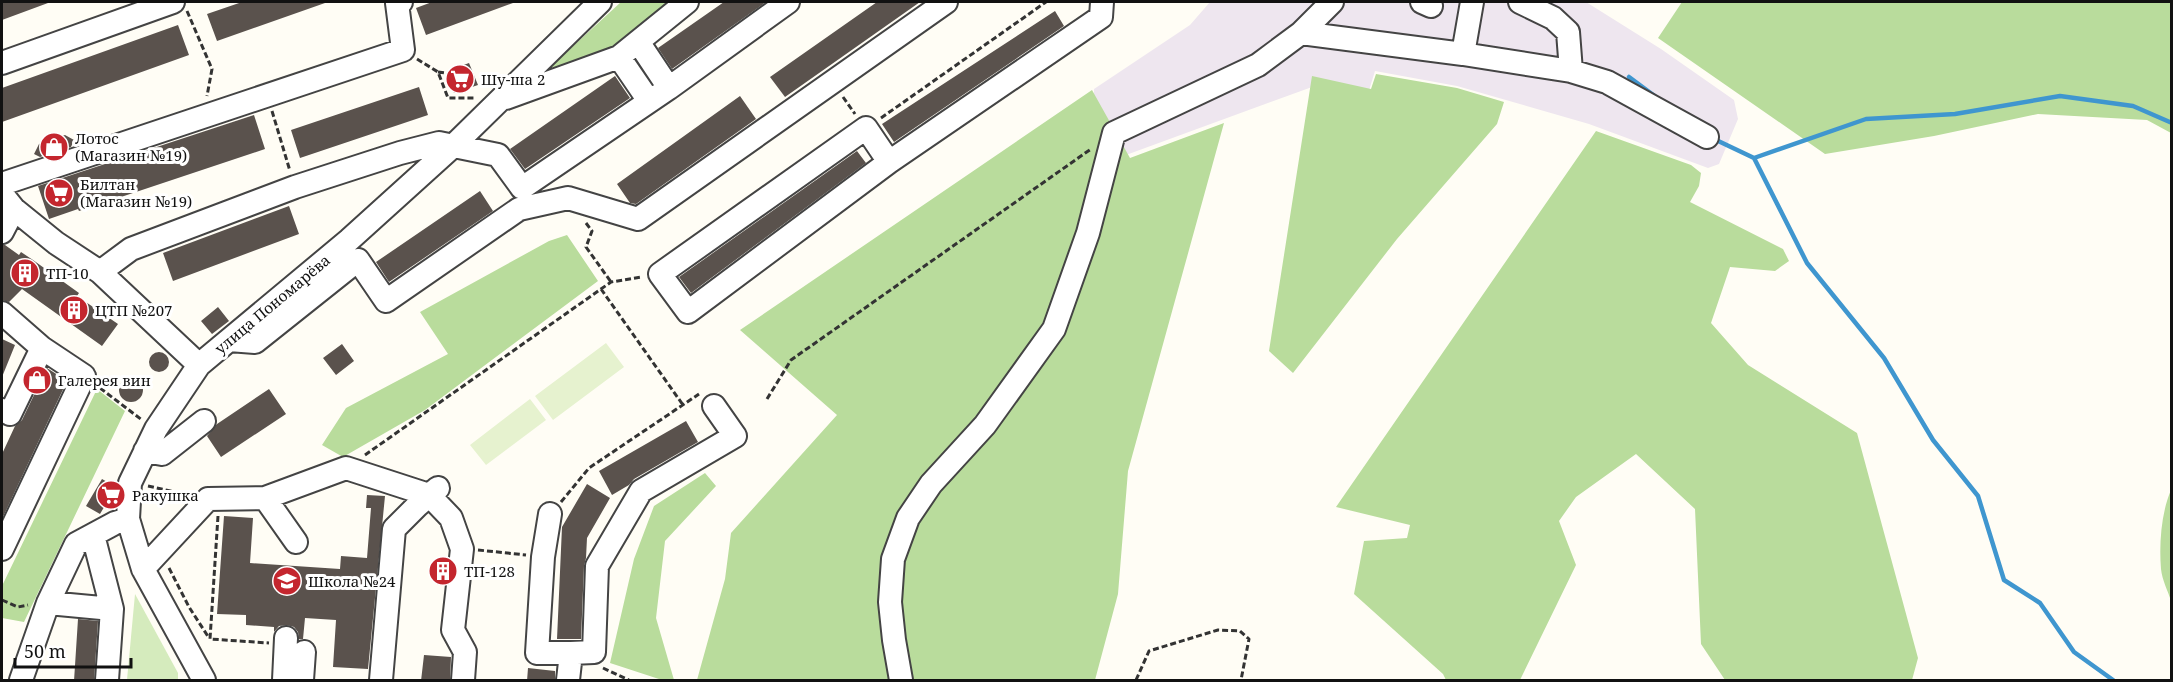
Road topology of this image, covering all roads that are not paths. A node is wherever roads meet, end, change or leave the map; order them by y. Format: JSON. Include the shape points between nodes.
{"nodes":[{"id":1,"x":172,"y":2,"type":"edge"},
{"id":2,"x":401,"y":2,"type":"edge"},
{"id":3,"x":600,"y":2,"type":"edge"},
{"id":4,"x":687,"y":2,"type":"edge"},
{"id":5,"x":788,"y":2,"type":"edge"},
{"id":6,"x":946,"y":2,"type":"edge"},
{"id":7,"x":1102,"y":2,"type":"edge"},
{"id":8,"x":1332,"y":2,"type":"edge"},
{"id":9,"x":1472,"y":2,"type":"edge"},
{"id":10,"x":1520,"y":2,"type":"edge"},
{"id":11,"x":1301,"y":33,"type":"junction"},
{"id":12,"x":639,"y":43,"type":"junction"},
{"id":13,"x":1463,"y":54,"type":"junction"},
{"id":14,"x":619,"y":57,"type":"junction"},
{"id":15,"x":2,"y":63,"type":"edge"},
{"id":16,"x":1571,"y":71,"type":"junction"},
{"id":17,"x":669,"y":88,"type":"junction"},
{"id":18,"x":491,"y":99,"type":"junction"},
{"id":19,"x":649,"y":101,"type":"junction"},
{"id":20,"x":1707,"y":136,"type":"dead end"},
{"id":21,"x":453,"y":146,"type":"junction"},
{"id":22,"x":889,"y":162,"type":"junction"},
{"id":23,"x":2,"y":184,"type":"edge"},
{"id":24,"x":8,"y":202,"type":"edge"},
{"id":25,"x":2,"y":232,"type":"edge"},
{"id":26,"x":100,"y":272,"type":"junction"},
{"id":27,"x":2,"y":313,"type":"edge"},
{"id":28,"x":229,"y":340,"type":"junction"},
{"id":29,"x":42,"y":348,"type":"junction"},
{"id":30,"x":199,"y":365,"type":"junction"},
{"id":31,"x":714,"y":406,"type":"road end"},
{"id":32,"x":2,"y":410,"type":"edge"},
{"id":33,"x":204,"y":422,"type":"dead end"},
{"id":34,"x":145,"y":451,"type":"junction"},
{"id":35,"x":434,"y":491,"type":"junction"},
{"id":36,"x":265,"y":498,"type":"junction"},
{"id":37,"x":550,"y":514,"type":"road end"},
{"id":38,"x":128,"y":519,"type":"junction"},
{"id":39,"x":93,"y":535,"type":"junction"},
{"id":40,"x":296,"y":542,"type":"dead end"},
{"id":41,"x":2,"y":549,"type":"edge"},
{"id":42,"x":150,"y":562,"type":"junction"},
{"id":43,"x":48,"y":603,"type":"junction"},
{"id":44,"x":112,"y":609,"type":"junction"},
{"id":45,"x":571,"y":653,"type":"junction"},
{"id":46,"x":190,"y":655,"type":"junction"},
{"id":47,"x":21,"y":681,"type":"edge"},
{"id":48,"x":107,"y":681,"type":"edge"},
{"id":49,"x":190,"y":681,"type":"edge"},
{"id":50,"x":204,"y":681,"type":"edge"},
{"id":51,"x":284,"y":681,"type":"edge"},
{"id":52,"x":302,"y":681,"type":"edge"},
{"id":53,"x":381,"y":681,"type":"edge"},
{"id":54,"x":463,"y":681,"type":"edge"},
{"id":55,"x":568,"y":681,"type":"edge"},
{"id":56,"x":902,"y":681,"type":"edge"}],
"edges":[{"from":1,"to":15,"type":"street"},
{"from":2,"to":23,"type":"street","via":[[397,3],[403,50]]},
{"from":3,"to":18,"type":"street","name":"улица Пономарёва"},
{"from":4,"to":12,"type":"street"},
{"from":5,"to":17,"type":"street"},
{"from":6,"to":28,"type":"street","via":[[638,219],[568,198],[519,209],[386,301],[358,260],[255,342]]},
{"from":7,"to":22,"type":"street","via":[[1101,18]]},
{"from":8,"to":11,"type":"street"},
{"from":9,"to":13,"type":"street"},
{"from":10,"to":16,"type":"street","via":[[1553,18],[1568,32]]},
{"from":11,"to":13,"type":"street"},
{"from":11,"to":56,"type":"street","via":[[1258,65],[1114,133],[1088,233],[1054,328],[985,425],[931,484],[908,518],[893,559],[890,602]]},
{"from":12,"to":14,"type":"street"},
{"from":12,"to":17,"type":"street"},
{"from":13,"to":16,"type":"street"},
{"from":14,"to":18,"type":"street"},
{"from":14,"to":19,"type":"street"},
{"from":16,"to":20,"type":"street","via":[[1607,82]]},
{"from":17,"to":19,"type":"street"},
{"from":18,"to":21,"type":"street","name":"улица Пономарёва"},
{"from":19,"to":21,"type":"street","via":[[522,188],[498,155]]},
{"from":21,"to":26,"type":"street","via":[[439,143],[400,153],[295,188],[131,249]]},
{"from":21,"to":28,"type":"street","name":"улица Пономарёва"},
{"from":22,"to":22,"type":"street","via":[[866,128],[660,274],[688,312]]},
{"from":24,"to":25,"type":"street"},
{"from":24,"to":26,"type":"street","via":[[56,243]]},
{"from":26,"to":30,"type":"street"},
{"from":27,"to":29,"type":"street"},
{"from":28,"to":30,"type":"street","name":"улица Пономарёва"},
{"from":29,"to":32,"type":"street","via":[[10,414]]},
{"from":29,"to":41,"type":"street","via":[[84,375]]},
{"from":30,"to":34,"type":"street","name":"улица Пономарёва"},
{"from":31,"to":45,"type":"street","via":[[735,436],[641,491],[597,566],[594,652]]},
{"from":33,"to":34,"type":"street","via":[[162,454]]},
{"from":34,"to":38,"type":"street","name":"улица Пономарёва","via":[[130,483]]},
{"from":35,"to":36,"type":"street","via":[[346,468]]},
{"from":35,"to":53,"type":"street","via":[[394,530]]},
{"from":35,"to":54,"type":"street","via":[[452,518],[462,549],[453,630],[465,652]]},
{"from":36,"to":40,"type":"street"},
{"from":36,"to":42,"type":"street","via":[[213,505]]},
{"from":37,"to":45,"type":"street","via":[[537,653]]},
{"from":38,"to":39,"type":"street"},
{"from":38,"to":42,"type":"street","name":"улица Пономарёва"},
{"from":39,"to":43,"type":"street","via":[[76,544]]},
{"from":39,"to":44,"type":"street"},
{"from":42,"to":46,"type":"street","name":"улица Пономарёва"},
{"from":43,"to":44,"type":"street"},
{"from":43,"to":47,"type":"street"},
{"from":44,"to":48,"type":"street"},
{"from":45,"to":55,"type":"street"},
{"from":46,"to":49,"type":"street"},
{"from":46,"to":50,"type":"street","name":"улица Пономарёва"},
{"from":51,"to":52,"type":"street","via":[[292,645]]}]}
